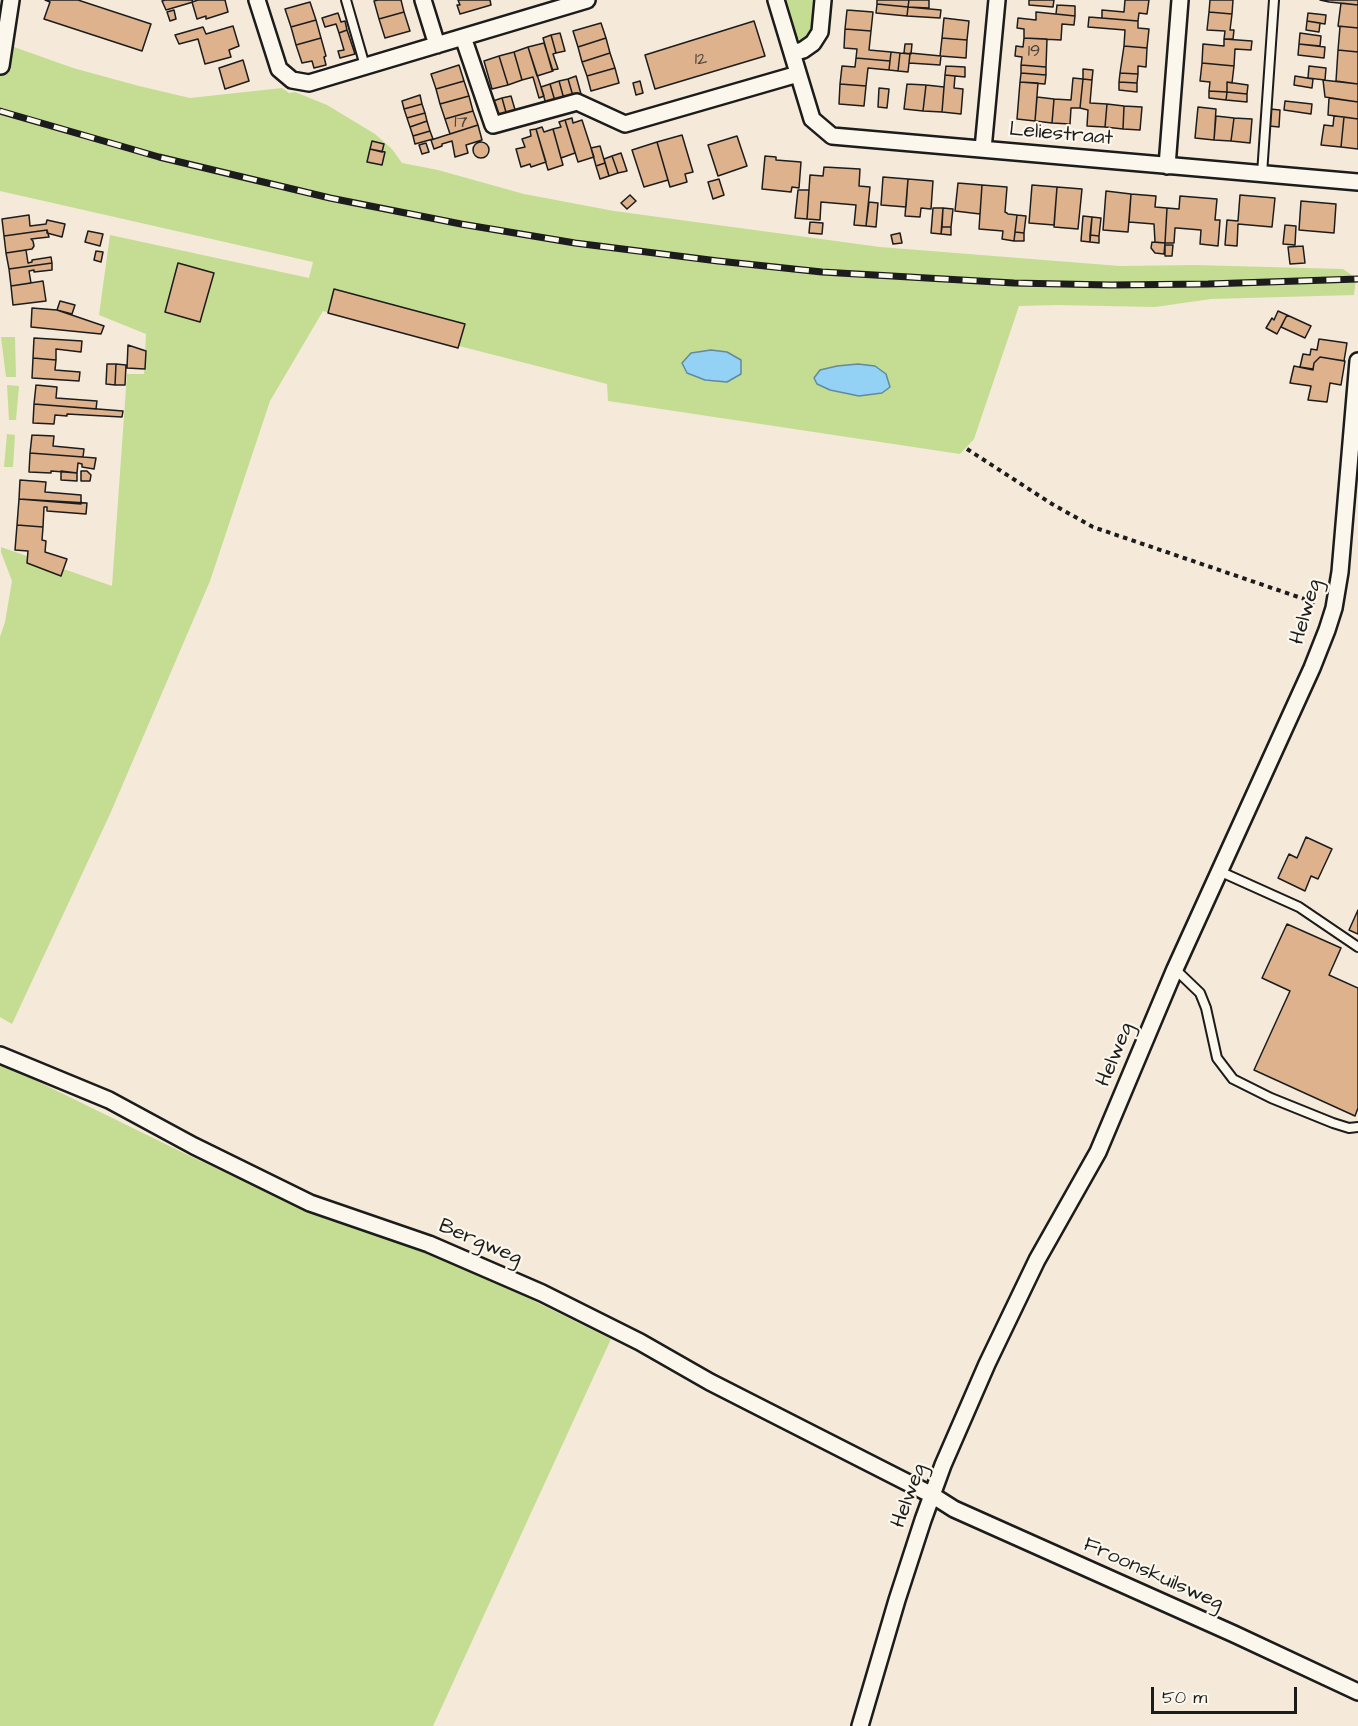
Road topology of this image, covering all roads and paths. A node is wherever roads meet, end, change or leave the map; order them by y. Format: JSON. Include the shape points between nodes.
{"nodes":[{"id":1,"x":11,"y":0,"type":"edge"},
{"id":2,"x":257,"y":0,"type":"edge"},
{"id":3,"x":346,"y":0,"type":"edge"},
{"id":4,"x":423,"y":0,"type":"edge"},
{"id":5,"x":587,"y":0,"type":"edge"},
{"id":6,"x":776,"y":0,"type":"edge"},
{"id":7,"x":823,"y":0,"type":"edge"},
{"id":8,"x":997,"y":0,"type":"edge"},
{"id":9,"x":1180,"y":0,"type":"edge"},
{"id":10,"x":1274,"y":0,"type":"edge"},
{"id":11,"x":463,"y":37,"type":"junction"},
{"id":12,"x":437,"y":45,"type":"junction"},
{"id":13,"x":792,"y":53,"type":"junction"},
{"id":14,"x":1,"y":66,"type":"edge"},
{"id":15,"x":365,"y":66,"type":"junction"},
{"id":16,"x":798,"y":75,"type":"junction"},
{"id":17,"x":983,"y":150,"type":"junction"},
{"id":18,"x":1167,"y":166,"type":"junction"},
{"id":19,"x":1262,"y":174,"type":"junction"},
{"id":20,"x":1358,"y":182,"type":"edge"},
{"id":21,"x":1358,"y":361,"type":"edge"},
{"id":22,"x":967,"y":449,"type":"dead end"},
{"id":23,"x":1334,"y":608,"type":"junction"},
{"id":24,"x":1219,"y":871,"type":"junction"},
{"id":25,"x":1358,"y":947,"type":"edge"},
{"id":26,"x":1175,"y":969,"type":"junction"},
{"id":27,"x":0,"y":1055,"type":"edge"},
{"id":28,"x":1358,"y":1127,"type":"edge"},
{"id":29,"x":932,"y":1496,"type":"junction"},
{"id":30,"x":1358,"y":1692,"type":"edge"},
{"id":31,"x":860,"y":1726,"type":"edge"}],
"edges":[{"from":1,"to":14,"type":"street"},
{"from":2,"to":15,"type":"street","via":[[279,69],[292,80],[309,83]]},
{"from":3,"to":15,"type":"lane"},
{"from":4,"to":12,"type":"street"},
{"from":5,"to":11,"type":"street"},
{"from":6,"to":13,"type":"street","name":"Leliestraat"},
{"from":7,"to":13,"type":"street","via":[[820,32],[813,43]]},
{"from":8,"to":17,"type":"street"},
{"from":9,"to":18,"type":"street"},
{"from":10,"to":19,"type":"lane"},
{"from":11,"to":12,"type":"street"},
{"from":11,"to":16,"type":"street","via":[[493,125],[577,102],[625,124]]},
{"from":12,"to":15,"type":"street"},
{"from":13,"to":16,"type":"street","name":"Leliestraat"},
{"from":16,"to":17,"type":"street","name":"Leliestraat","via":[[812,119],[832,136]]},
{"from":17,"to":18,"type":"street","name":"Leliestraat"},
{"from":18,"to":19,"type":"street","name":"Leliestraat"},
{"from":19,"to":20,"type":"street","name":"Leliestraat"},
{"from":21,"to":23,"type":"street","name":"Helweg"},
{"from":22,"to":23,"type":"path","via":[[1093,527]]},
{"from":23,"to":24,"type":"street","name":"Helweg","via":[[1312,668]]},
{"from":24,"to":25,"type":"lane","via":[[1299,907]]},
{"from":24,"to":26,"type":"street","name":"Helweg"},
{"from":26,"to":28,"type":"lane","via":[[1200,993],[1217,1058],[1233,1079],[1333,1123]]},
{"from":26,"to":29,"type":"street","name":"Helweg","via":[[1098,1152],[1037,1260]]},
{"from":27,"to":29,"type":"street","name":"Bergweg","via":[[109,1100],[310,1203],[429,1244],[542,1293]]},
{"from":29,"to":30,"type":"street","name":"Froonskuilsweg"},
{"from":29,"to":31,"type":"street","name":"Helweg"}]}
